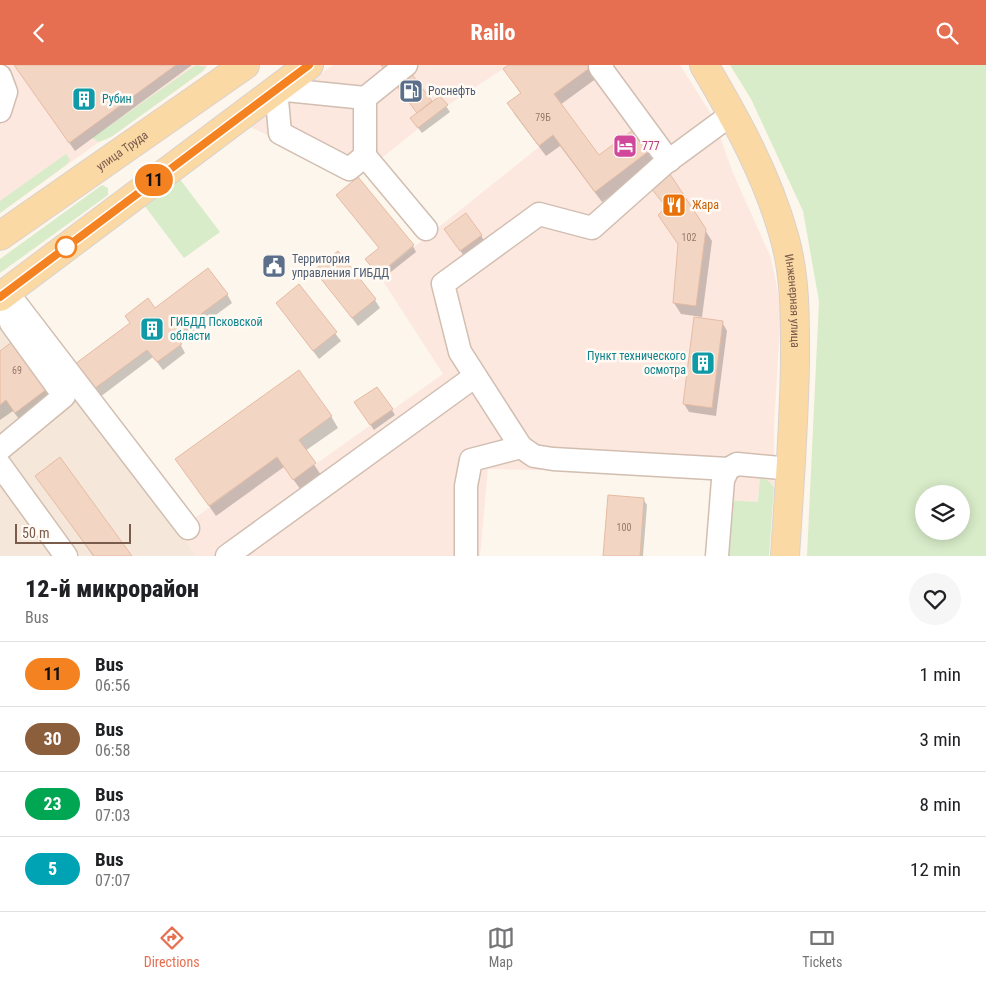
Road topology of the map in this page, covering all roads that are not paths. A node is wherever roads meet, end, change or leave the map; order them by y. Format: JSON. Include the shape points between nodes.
{"nodes":[{"id":1,"x":310,"y":65,"type":"edge"},
{"id":2,"x":406,"y":65,"type":"edge"},
{"id":3,"x":602,"y":65,"type":"edge"},
{"id":4,"x":704,"y":65,"type":"edge"},
{"id":5,"x":235,"y":68,"type":"edge"},
{"id":6,"x":0,"y":76,"type":"edge"},
{"id":7,"x":276,"y":89,"type":"junction"},
{"id":8,"x":365,"y":98,"type":"junction"},
{"id":9,"x":0,"y":111,"type":"edge"},
{"id":10,"x":732,"y":113,"type":"junction"},
{"id":11,"x":364,"y":156,"type":"junction"},
{"id":12,"x":669,"y":161,"type":"junction"},
{"id":13,"x":426,"y":229,"type":"dead end"},
{"id":14,"x":0,"y":236,"type":"edge"},
{"id":15,"x":4,"y":294,"type":"edge"},
{"id":16,"x":474,"y":377,"type":"junction"},
{"id":17,"x":521,"y":447,"type":"junction"},
{"id":18,"x":0,"y":449,"type":"edge"},
{"id":19,"x":0,"y":465,"type":"edge"},
{"id":20,"x":728,"y":469,"type":"junction"},
{"id":21,"x":791,"y":469,"type":"junction"},
{"id":22,"x":188,"y":528,"type":"dead end"},
{"id":23,"x":66,"y":556,"type":"edge"},
{"id":24,"x":227,"y":556,"type":"edge"},
{"id":25,"x":466,"y":556,"type":"edge"},
{"id":26,"x":717,"y":556,"type":"edge"},
{"id":27,"x":785,"y":556,"type":"edge"}],
"edges":[{"from":1,"to":7,"type":"main road"},
{"from":2,"to":8,"type":"lane"},
{"from":3,"to":12,"type":"lane","via":[[600,67]]},
{"from":4,"to":10,"type":"main road","name":"Инженерная улица"},
{"from":5,"to":14,"type":"main road","name":"улица Труда"},
{"from":6,"to":9,"type":"lane","via":[[6,92]]},
{"from":7,"to":8,"type":"lane"},
{"from":7,"to":11,"type":"lane","via":[[280,133],[349,169]]},
{"from":7,"to":15,"type":"main road"},
{"from":8,"to":11,"type":"lane"},
{"from":10,"to":12,"type":"lane"},
{"from":10,"to":21,"type":"main road","name":"Инженерная улица","via":[[776,209],[791,265],[795,320]]},
{"from":11,"to":13,"type":"lane"},
{"from":12,"to":16,"type":"lane","via":[[592,228],[539,215],[443,284],[460,352]]},
{"from":15,"to":18,"type":"lane","via":[[11,323],[64,396]]},
{"from":15,"to":22,"type":"lane"},
{"from":16,"to":17,"type":"lane"},
{"from":16,"to":24,"type":"lane"},
{"from":17,"to":20,"type":"lane","via":[[534,456],[553,459]]},
{"from":17,"to":25,"type":"lane","via":[[471,460],[466,486]]},
{"from":19,"to":23,"type":"lane"},
{"from":20,"to":21,"type":"lane","via":[[737,464]]},
{"from":20,"to":26,"type":"lane","via":[[723,480]]},
{"from":21,"to":27,"type":"main road","name":"Инженерная улица"}]}
